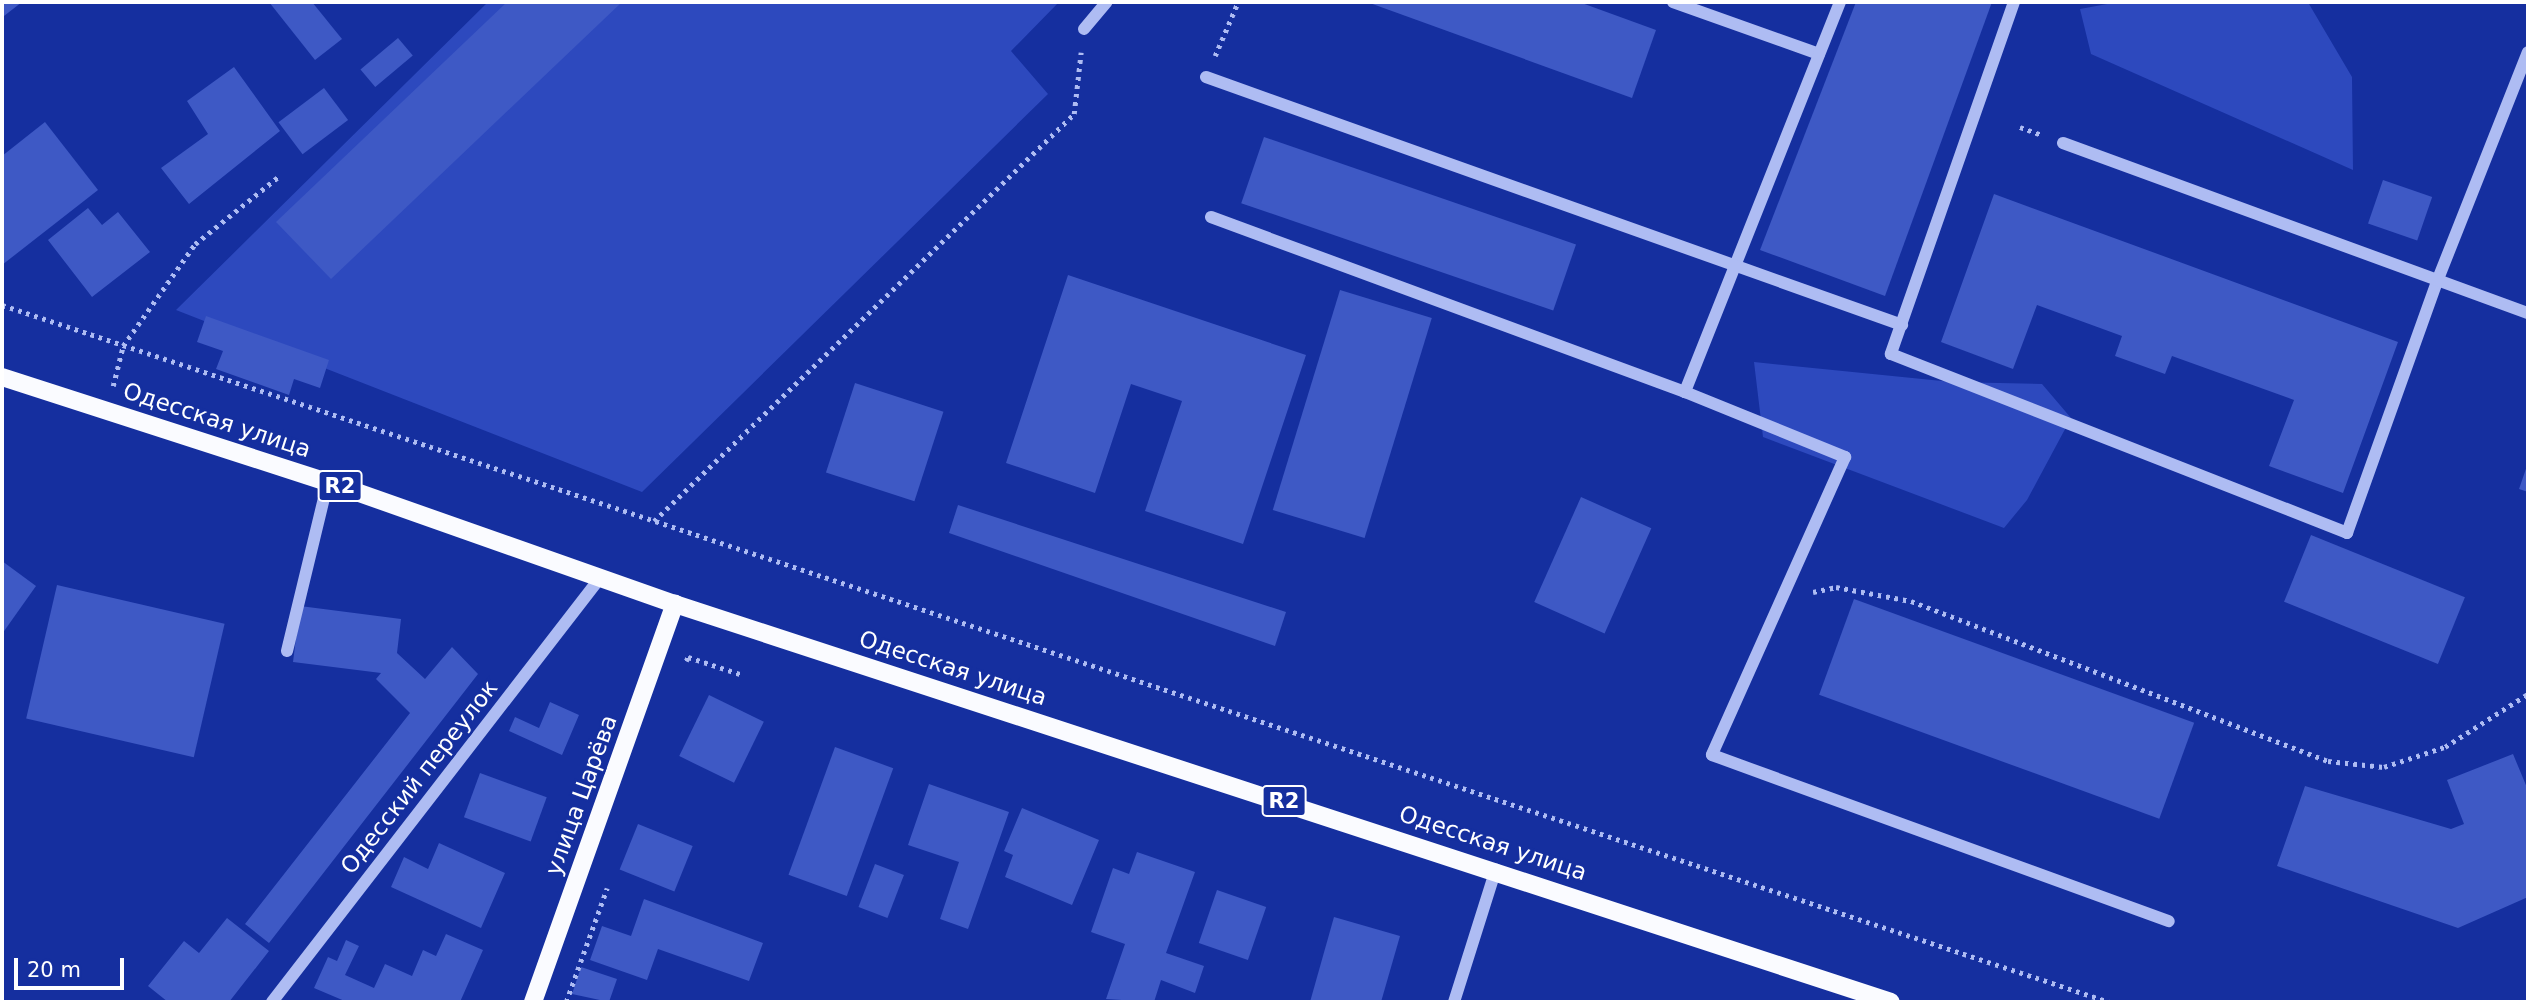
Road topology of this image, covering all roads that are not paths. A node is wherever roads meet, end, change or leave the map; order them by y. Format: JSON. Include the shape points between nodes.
{"nodes":[{"id":1,"x":1107,"y":2,"type":"edge"},
{"id":2,"x":1673,"y":2,"type":"edge"},
{"id":3,"x":1840,"y":2,"type":"edge"},
{"id":4,"x":2014,"y":2,"type":"edge"},
{"id":5,"x":1084,"y":29,"type":"road end"},
{"id":6,"x":2528,"y":52,"type":"edge"},
{"id":7,"x":1819,"y":54,"type":"junction"},
{"id":8,"x":1206,"y":77,"type":"road end"},
{"id":9,"x":2063,"y":142,"type":"dead end"},
{"id":10,"x":1210,"y":217,"type":"dead end"},
{"id":11,"x":1734,"y":265,"type":"junction"},
{"id":12,"x":2438,"y":279,"type":"junction"},
{"id":13,"x":2528,"y":313,"type":"edge"},
{"id":14,"x":1902,"y":325,"type":"junction"},
{"id":15,"x":2,"y":377,"type":"edge"},
{"id":16,"x":1685,"y":392,"type":"junction"},
{"id":17,"x":328,"y":482,"type":"junction"},
{"id":18,"x":600,"y":578,"type":"junction"},
{"id":19,"x":675,"y":604,"type":"junction"},
{"id":20,"x":287,"y":651,"type":"dead end"},
{"id":21,"x":1496,"y":869,"type":"junction"},
{"id":22,"x":2169,"y":921,"type":"dead end"},
{"id":23,"x":272,"y":1002,"type":"edge"},
{"id":24,"x":533,"y":1002,"type":"edge"},
{"id":25,"x":1454,"y":1002,"type":"edge"},
{"id":26,"x":1891,"y":1002,"type":"edge"}],
"edges":[{"from":1,"to":5,"type":"street"},
{"from":2,"to":7,"type":"street"},
{"from":3,"to":7,"type":"street"},
{"from":4,"to":14,"type":"street"},
{"from":6,"to":12,"type":"street"},
{"from":7,"to":11,"type":"street"},
{"from":8,"to":11,"type":"street"},
{"from":9,"to":12,"type":"street"},
{"from":10,"to":16,"type":"street"},
{"from":11,"to":14,"type":"street"},
{"from":11,"to":16,"type":"street"},
{"from":12,"to":13,"type":"street"},
{"from":12,"to":14,"type":"street","via":[[2347,533],[1891,354]]},
{"from":15,"to":17,"type":"main road","name":"Одесская улица","number":"R2"},
{"from":16,"to":22,"type":"street","via":[[1845,457],[1713,755]]},
{"from":17,"to":18,"type":"main road","name":"Одесская улица","number":"R2"},
{"from":17,"to":20,"type":"street"},
{"from":18,"to":19,"type":"main road","name":"Одесская улица","number":"R2"},
{"from":18,"to":23,"type":"street","name":"Одесский переулок"},
{"from":19,"to":21,"type":"main road","name":"Одесская улица","number":"R2"},
{"from":19,"to":24,"type":"main road","name":"улица Царёва"},
{"from":21,"to":25,"type":"street"},
{"from":21,"to":26,"type":"main road","name":"Одесская улица","number":"R2"}]}
